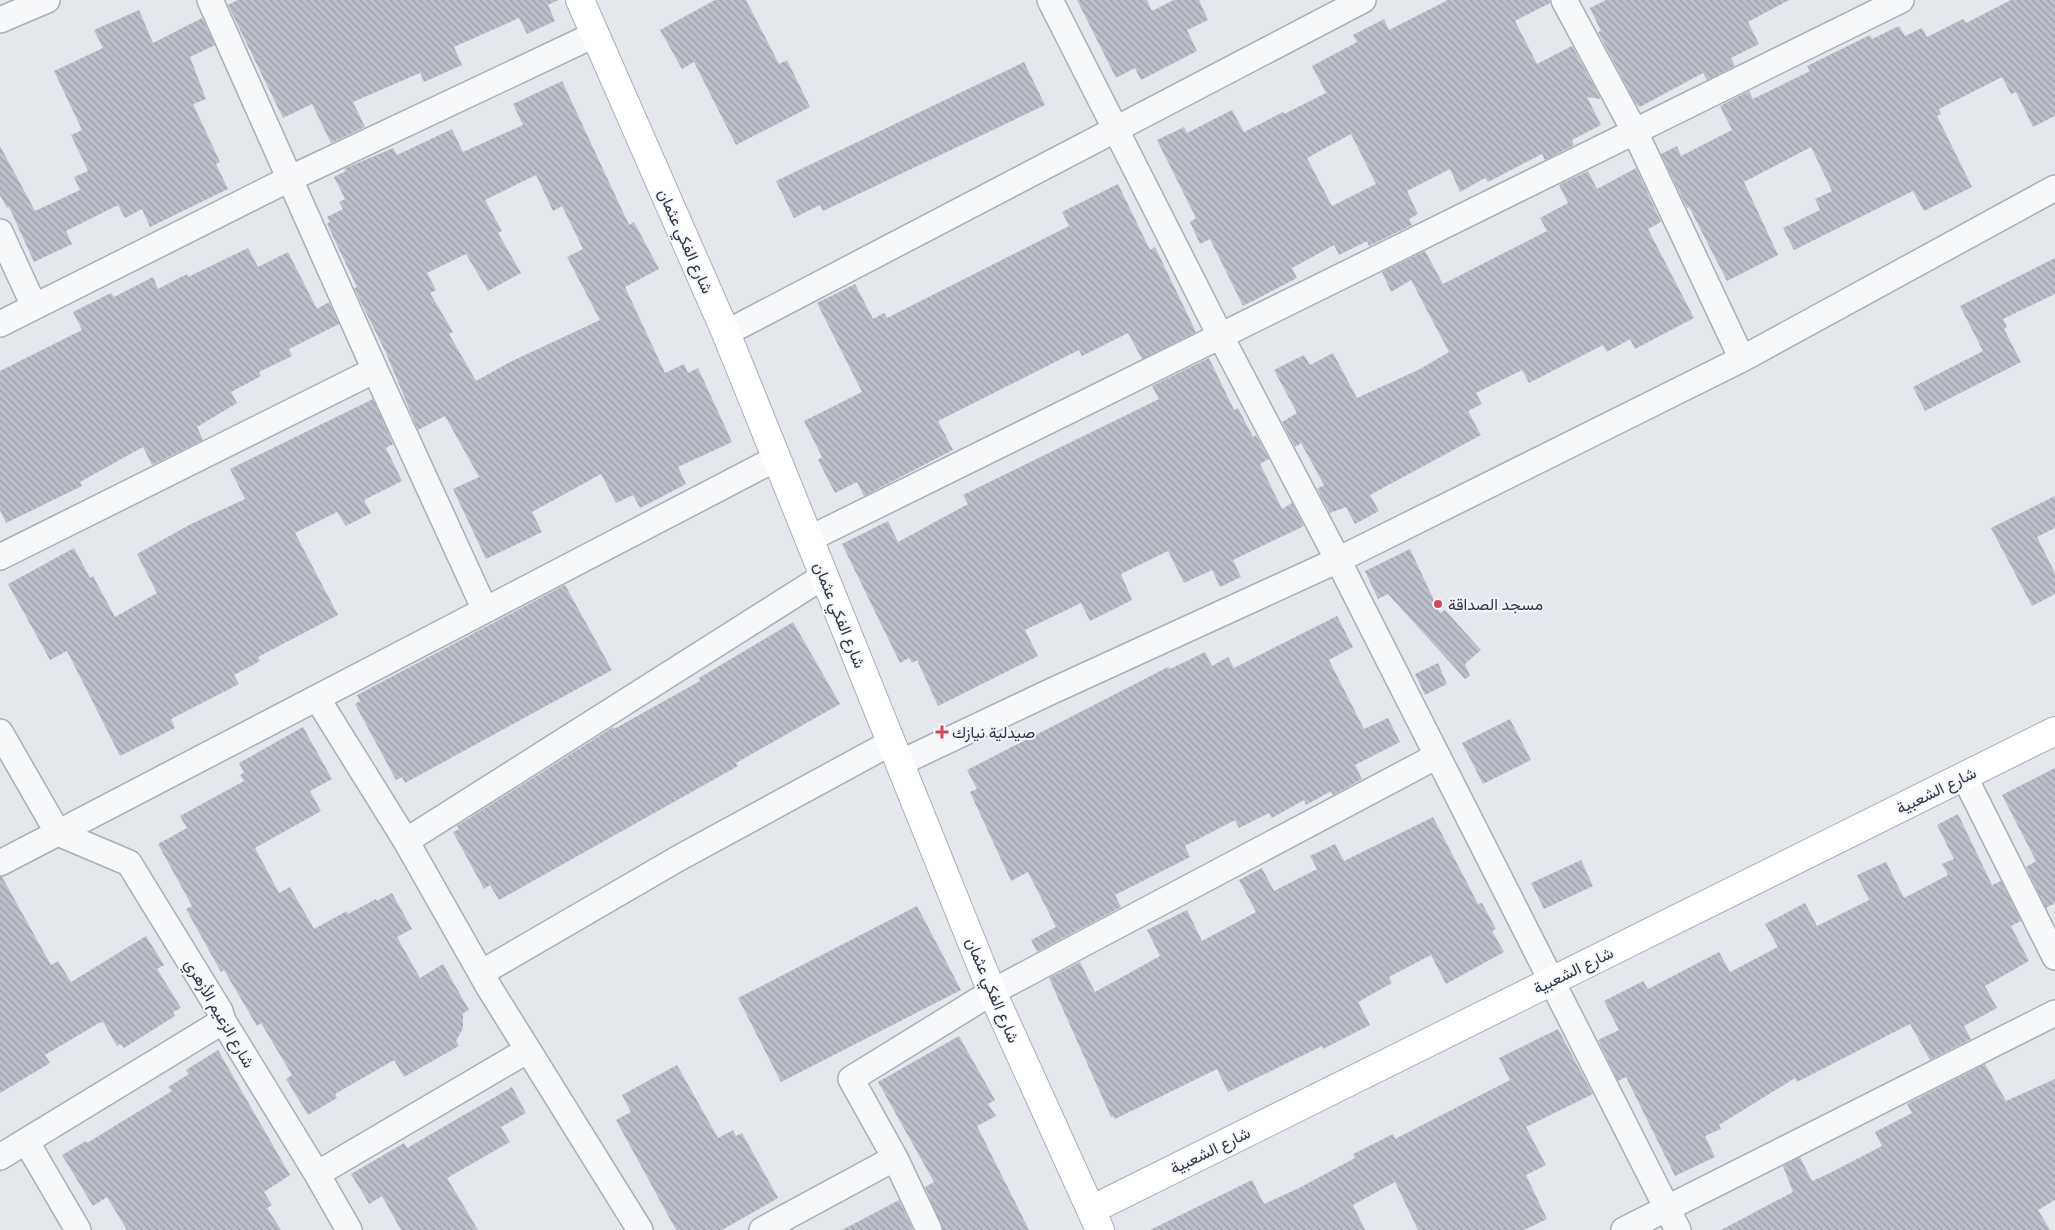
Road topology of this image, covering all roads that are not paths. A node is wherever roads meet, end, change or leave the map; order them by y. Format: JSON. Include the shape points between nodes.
{"nodes":[{"id":1,"x":47,"y":0,"type":"edge"},
{"id":2,"x":210,"y":0,"type":"edge"},
{"id":3,"x":580,"y":0,"type":"edge"},
{"id":4,"x":1050,"y":0,"type":"edge"},
{"id":5,"x":1363,"y":0,"type":"edge"},
{"id":6,"x":1564,"y":0,"type":"edge"},
{"id":7,"x":1902,"y":0,"type":"edge"},
{"id":8,"x":0,"y":20,"type":"edge"},
{"id":9,"x":596,"y":34,"type":"junction"},
{"id":10,"x":1114,"y":130,"type":"junction"},
{"id":11,"x":1636,"y":132,"type":"junction"},
{"id":12,"x":290,"y":179,"type":"junction"},
{"id":13,"x":2055,"y":188,"type":"edge"},
{"id":14,"x":0,"y":232,"type":"edge"},
{"id":15,"x":34,"y":306,"type":"junction"},
{"id":16,"x":0,"y":324,"type":"edge"},
{"id":17,"x":726,"y":333,"type":"junction"},
{"id":18,"x":1221,"y":337,"type":"junction"},
{"id":19,"x":1742,"y":359,"type":"junction"},
{"id":20,"x":374,"y":370,"type":"junction"},
{"id":21,"x":777,"y":458,"type":"junction"},
{"id":22,"x":809,"y":538,"type":"junction"},
{"id":23,"x":0,"y":557,"type":"edge"},
{"id":24,"x":1338,"y":560,"type":"junction"},
{"id":25,"x":824,"y":576,"type":"junction"},
{"id":26,"x":485,"y":610,"type":"junction"},
{"id":27,"x":316,"y":698,"type":"junction"},
{"id":28,"x":2055,"y":731,"type":"edge"},
{"id":29,"x":0,"y":732,"type":"edge"},
{"id":30,"x":896,"y":753,"type":"junction"},
{"id":31,"x":1437,"y":756,"type":"junction"},
{"id":32,"x":1964,"y":776,"type":"junction"},
{"id":33,"x":58,"y":833,"type":"junction"},
{"id":34,"x":406,"y":841,"type":"junction"},
{"id":35,"x":0,"y":863,"type":"edge"},
{"id":36,"x":2055,"y":957,"type":"edge"},
{"id":37,"x":481,"y":973,"type":"junction"},
{"id":38,"x":1551,"y":981,"type":"junction"},
{"id":39,"x":992,"y":992,"type":"junction"},
{"id":40,"x":2055,"y":1013,"type":"edge"},
{"id":41,"x":223,"y":1021,"type":"junction"},
{"id":42,"x":528,"y":1050,"type":"junction"},
{"id":43,"x":26,"y":1141,"type":"junction"},
{"id":44,"x":0,"y":1157,"type":"edge"},
{"id":45,"x":895,"y":1158,"type":"junction"},
{"id":46,"x":317,"y":1174,"type":"junction"},
{"id":47,"x":1095,"y":1220,"type":"edge"},
{"id":48,"x":1673,"y":1220,"type":"edge"},
{"id":49,"x":78,"y":1230,"type":"edge"},
{"id":50,"x":349,"y":1230,"type":"edge"},
{"id":51,"x":640,"y":1230,"type":"edge"},
{"id":52,"x":762,"y":1230,"type":"edge"},
{"id":53,"x":928,"y":1230,"type":"edge"},
{"id":54,"x":1624,"y":1230,"type":"edge"}],
"edges":[{"from":1,"to":8,"type":"street"},
{"from":2,"to":12,"type":"street"},
{"from":3,"to":9,"type":"street","name":"شارع الفكي عثمان"},
{"from":4,"to":10,"type":"street"},
{"from":5,"to":10,"type":"street"},
{"from":6,"to":11,"type":"street"},
{"from":7,"to":11,"type":"street"},
{"from":9,"to":12,"type":"street"},
{"from":9,"to":17,"type":"street","name":"شارع الفكي عثمان"},
{"from":10,"to":17,"type":"street"},
{"from":10,"to":18,"type":"street"},
{"from":11,"to":18,"type":"street"},
{"from":11,"to":19,"type":"street"},
{"from":12,"to":15,"type":"street"},
{"from":12,"to":20,"type":"street"},
{"from":13,"to":19,"type":"street"},
{"from":14,"to":15,"type":"street"},
{"from":15,"to":16,"type":"street"},
{"from":17,"to":21,"type":"street","name":"شارع الفكي عثمان"},
{"from":18,"to":22,"type":"street"},
{"from":18,"to":24,"type":"street"},
{"from":19,"to":24,"type":"street"},
{"from":20,"to":23,"type":"street"},
{"from":20,"to":26,"type":"street"},
{"from":21,"to":22,"type":"street","name":"شارع الفكي عثمان"},
{"from":21,"to":26,"type":"street"},
{"from":22,"to":25,"type":"street","name":"شارع الفكي عثمان"},
{"from":24,"to":30,"type":"street","via":[[1052,691]]},
{"from":24,"to":31,"type":"street"},
{"from":25,"to":30,"type":"street","name":"شارع الفكي عثمان"},
{"from":25,"to":34,"type":"street"},
{"from":26,"to":27,"type":"street"},
{"from":27,"to":33,"type":"street"},
{"from":27,"to":34,"type":"street"},
{"from":28,"to":32,"type":"street","name":"شارع الشعبية"},
{"from":29,"to":33,"type":"street"},
{"from":30,"to":37,"type":"street","via":[[679,858]]},
{"from":30,"to":39,"type":"street","name":"شارع الفكي عثمان"},
{"from":31,"to":38,"type":"street"},
{"from":31,"to":39,"type":"street"},
{"from":32,"to":36,"type":"street"},
{"from":32,"to":38,"type":"street","name":"شارع الشعبية"},
{"from":33,"to":35,"type":"street"},
{"from":33,"to":41,"type":"street","name":"شارع الزعيم الأزهري","via":[[129,863],[220,1011]]},
{"from":34,"to":37,"type":"street"},
{"from":37,"to":42,"type":"street"},
{"from":38,"to":47,"type":"street","name":"شارع الشعبية"},
{"from":38,"to":48,"type":"street"},
{"from":39,"to":45,"type":"street","via":[[851,1079]]},
{"from":39,"to":47,"type":"street","name":"شارع الفكي عثمان"},
{"from":40,"to":48,"type":"street"},
{"from":41,"to":43,"type":"street"},
{"from":41,"to":46,"type":"street","name":"شارع الزعيم الأزهري"},
{"from":42,"to":46,"type":"street"},
{"from":42,"to":51,"type":"street"},
{"from":43,"to":44,"type":"street"},
{"from":43,"to":49,"type":"street"},
{"from":45,"to":52,"type":"street"},
{"from":45,"to":53,"type":"street"},
{"from":46,"to":50,"type":"street","name":"شارع الزعيم الأزهري"},
{"from":48,"to":54,"type":"street"}]}
